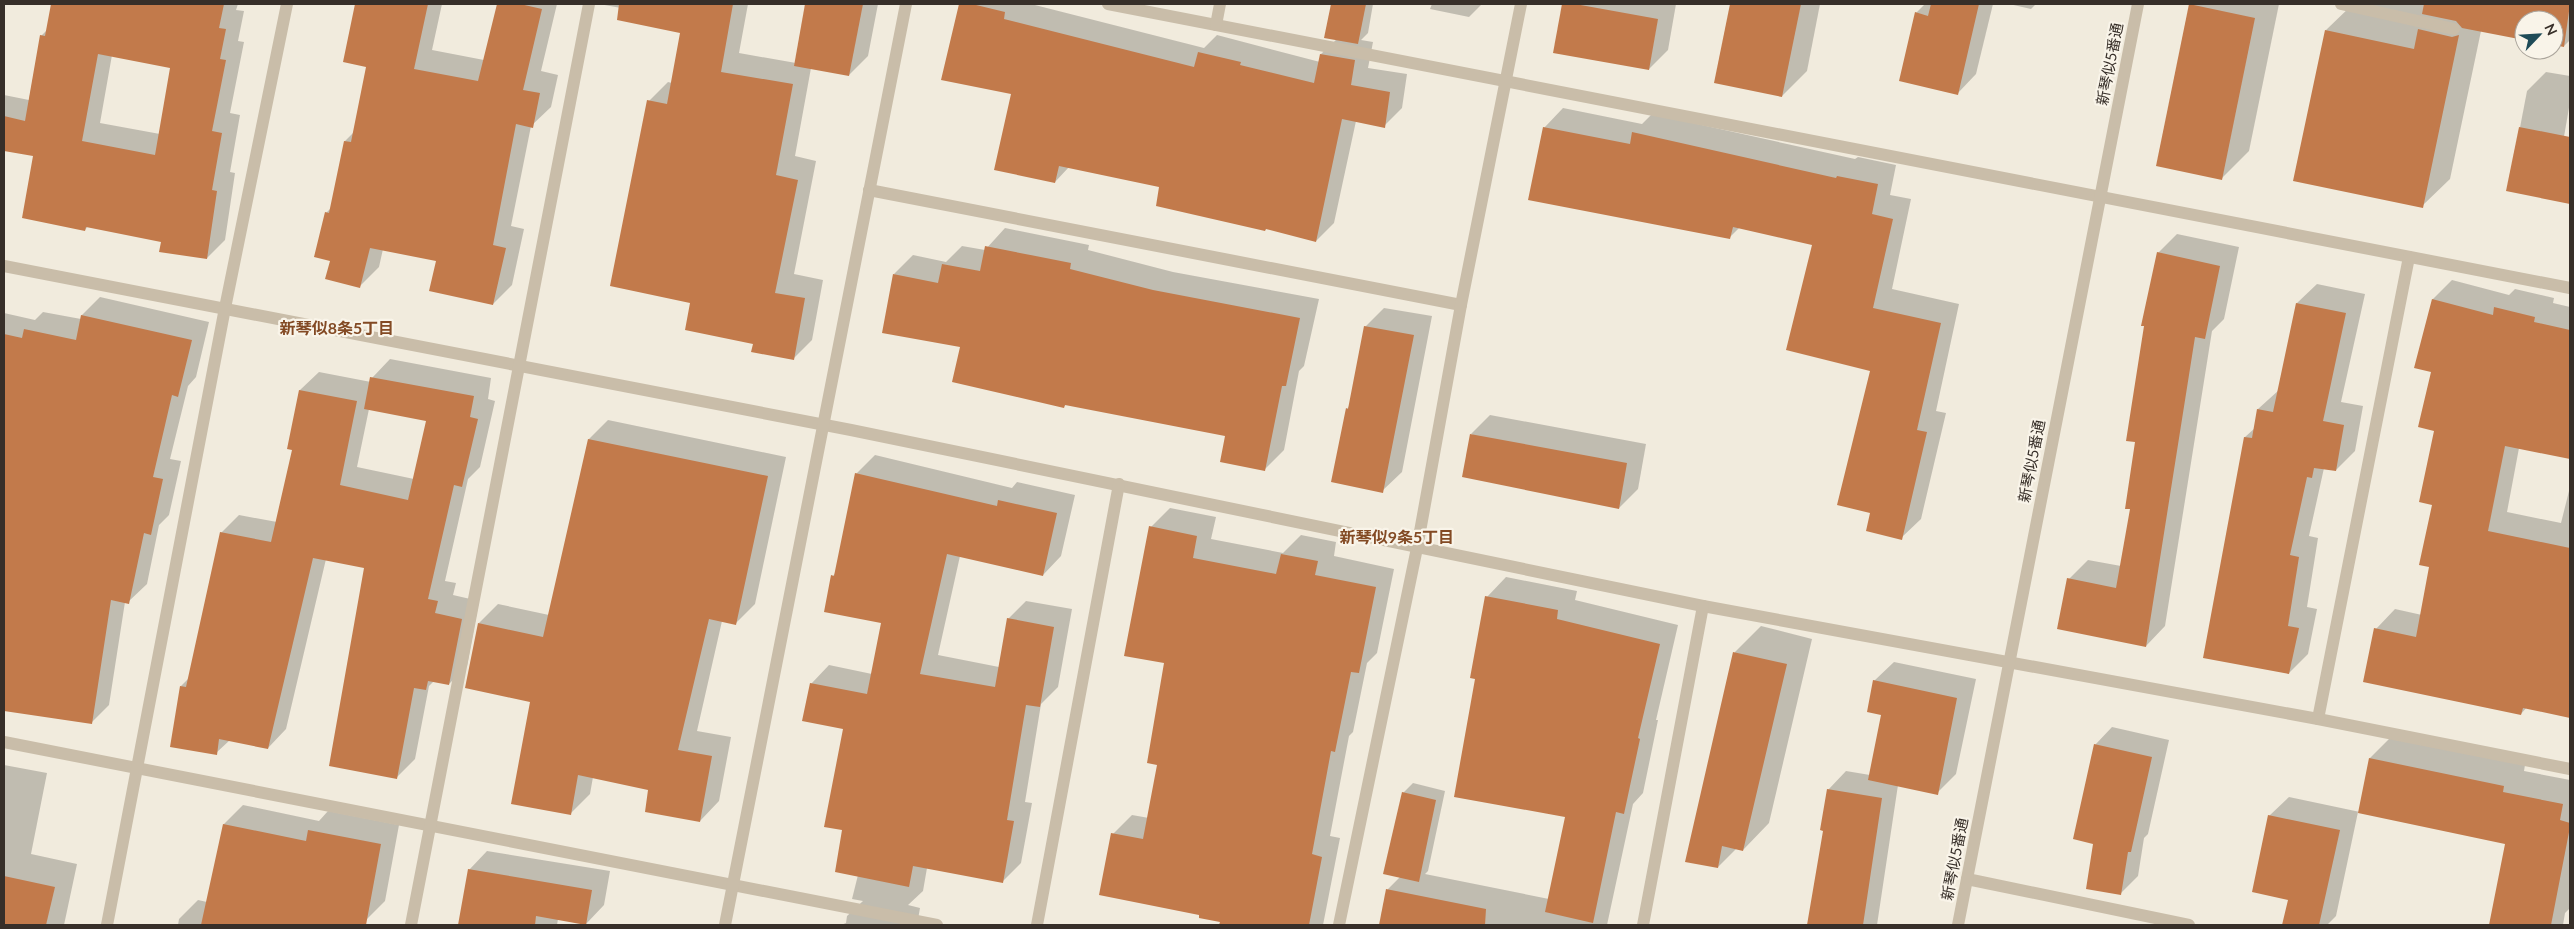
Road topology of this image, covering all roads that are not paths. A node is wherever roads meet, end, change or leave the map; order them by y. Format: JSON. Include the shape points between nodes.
{"nodes":[{"id":1,"x":287,"y":4,"type":"edge"},
{"id":2,"x":589,"y":4,"type":"edge"},
{"id":3,"x":906,"y":4,"type":"edge"},
{"id":4,"x":1108,"y":4,"type":"edge"},
{"id":5,"x":1220,"y":4,"type":"edge"},
{"id":6,"x":1521,"y":4,"type":"edge"},
{"id":7,"x":2138,"y":4,"type":"edge"},
{"id":8,"x":2341,"y":4,"type":"edge"},
{"id":9,"x":1216,"y":25,"type":"junction"},
{"id":10,"x":2454,"y":29,"type":"dead end"},
{"id":11,"x":1507,"y":81,"type":"junction"},
{"id":12,"x":869,"y":190,"type":"junction"},
{"id":13,"x":2100,"y":196,"type":"junction"},
{"id":14,"x":2409,"y":257,"type":"junction"},
{"id":15,"x":4,"y":266,"type":"edge"},
{"id":16,"x":2570,"y":288,"type":"edge"},
{"id":17,"x":1460,"y":305,"type":"junction"},
{"id":18,"x":225,"y":308,"type":"junction"},
{"id":19,"x":519,"y":365,"type":"junction"},
{"id":20,"x":823,"y":424,"type":"junction"},
{"id":21,"x":1120,"y":484,"type":"junction"},
{"id":22,"x":1417,"y":548,"type":"junction"},
{"id":23,"x":1703,"y":606,"type":"junction"},
{"id":24,"x":2008,"y":663,"type":"junction"},
{"id":25,"x":2318,"y":718,"type":"junction"},
{"id":26,"x":4,"y":742,"type":"edge"},
{"id":27,"x":138,"y":768,"type":"junction"},
{"id":28,"x":2570,"y":769,"type":"edge"},
{"id":29,"x":430,"y":826,"type":"junction"},
{"id":30,"x":1967,"y":879,"type":"junction"},
{"id":31,"x":733,"y":885,"type":"junction"},
{"id":32,"x":108,"y":925,"type":"edge"},
{"id":33,"x":411,"y":925,"type":"edge"},
{"id":34,"x":726,"y":925,"type":"edge"},
{"id":35,"x":937,"y":925,"type":"edge"},
{"id":36,"x":1037,"y":925,"type":"edge"},
{"id":37,"x":1339,"y":925,"type":"edge"},
{"id":38,"x":1643,"y":925,"type":"edge"},
{"id":39,"x":1958,"y":925,"type":"edge"},
{"id":40,"x":2188,"y":925,"type":"edge"}],
"edges":[{"from":1,"to":18,"type":"street"},
{"from":2,"to":19,"type":"street"},
{"from":3,"to":12,"type":"street"},
{"from":4,"to":9,"type":"street"},
{"from":5,"to":9,"type":"street"},
{"from":6,"to":11,"type":"street"},
{"from":7,"to":13,"type":"street","name":"新琴似5番通"},
{"from":8,"to":10,"type":"street"},
{"from":9,"to":11,"type":"street"},
{"from":11,"to":13,"type":"street"},
{"from":11,"to":17,"type":"street"},
{"from":12,"to":17,"type":"street"},
{"from":12,"to":20,"type":"street"},
{"from":13,"to":14,"type":"street"},
{"from":13,"to":24,"type":"street","name":"新琴似5番通"},
{"from":14,"to":16,"type":"street"},
{"from":14,"to":25,"type":"street"},
{"from":15,"to":18,"type":"street"},
{"from":17,"to":22,"type":"street"},
{"from":18,"to":19,"type":"street"},
{"from":18,"to":27,"type":"street"},
{"from":19,"to":20,"type":"street"},
{"from":19,"to":29,"type":"street"},
{"from":20,"to":21,"type":"street"},
{"from":20,"to":31,"type":"street"},
{"from":21,"to":22,"type":"street"},
{"from":21,"to":36,"type":"street"},
{"from":22,"to":23,"type":"street"},
{"from":22,"to":37,"type":"street"},
{"from":23,"to":24,"type":"street"},
{"from":23,"to":38,"type":"street"},
{"from":24,"to":25,"type":"street"},
{"from":24,"to":30,"type":"street","name":"新琴似5番通"},
{"from":25,"to":28,"type":"street"},
{"from":26,"to":27,"type":"street"},
{"from":27,"to":29,"type":"street"},
{"from":27,"to":32,"type":"street"},
{"from":29,"to":31,"type":"street"},
{"from":29,"to":33,"type":"street"},
{"from":30,"to":39,"type":"street","name":"新琴似5番通"},
{"from":30,"to":40,"type":"street"},
{"from":31,"to":34,"type":"street"},
{"from":31,"to":35,"type":"street"}]}
